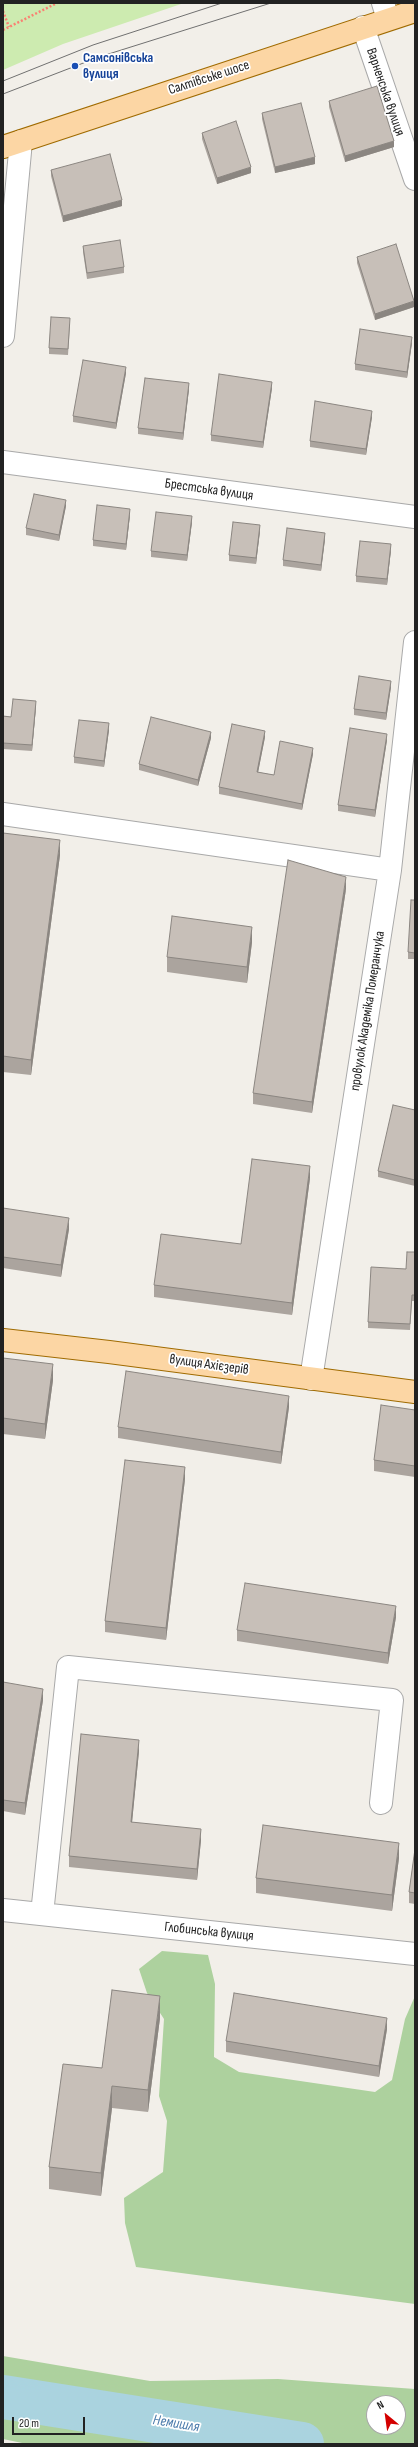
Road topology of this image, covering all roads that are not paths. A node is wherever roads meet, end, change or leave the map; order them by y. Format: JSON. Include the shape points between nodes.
{"nodes":[{"id":1,"x":386,"y":11,"type":"edge"},
{"id":2,"x":415,"y":11,"type":"edge"},
{"id":3,"x":363,"y":27,"type":"junction"},
{"id":4,"x":12,"y":144,"type":"edge"},
{"id":5,"x":415,"y":179,"type":"edge"},
{"id":6,"x":3,"y":336,"type":"edge"},
{"id":7,"x":3,"y":462,"type":"edge"},
{"id":8,"x":415,"y":517,"type":"edge"},
{"id":9,"x":415,"y":642,"type":"edge"},
{"id":10,"x":3,"y":814,"type":"edge"},
{"id":11,"x":390,"y":870,"type":"junction"},
{"id":12,"x":3,"y":1340,"type":"edge"},
{"id":13,"x":311,"y":1379,"type":"junction"},
{"id":14,"x":415,"y":1392,"type":"edge"},
{"id":15,"x":381,"y":1803,"type":"dead end"},
{"id":16,"x":3,"y":1910,"type":"edge"},
{"id":17,"x":42,"y":1914,"type":"junction"},
{"id":18,"x":415,"y":1954,"type":"edge"}],
"edges":[{"from":1,"to":2,"type":"main road","name":"Салтівське шосе"},
{"from":1,"to":3,"type":"main road","name":"Салтівське шосе"},
{"from":3,"to":4,"type":"main road","name":"Салтівське шосе"},
{"from":3,"to":5,"type":"street","name":"Варненська вулиця"},
{"from":4,"to":6,"type":"street"},
{"from":7,"to":8,"type":"street","name":"Брестська вулиця"},
{"from":9,"to":11,"type":"street","name":"провулок Академіка Померанчука"},
{"from":10,"to":11,"type":"street"},
{"from":11,"to":13,"type":"street","name":"провулок Академіка Померанчука"},
{"from":12,"to":13,"type":"main road","name":"вулиця Ахієзерів"},
{"from":13,"to":14,"type":"main road","name":"вулиця Ахієзерів"},
{"from":15,"to":17,"type":"street","via":[[392,1700],[68,1667]]},
{"from":16,"to":17,"type":"street","name":"Глобинська вулиця"},
{"from":17,"to":18,"type":"street","name":"Глобинська вулиця"}]}
